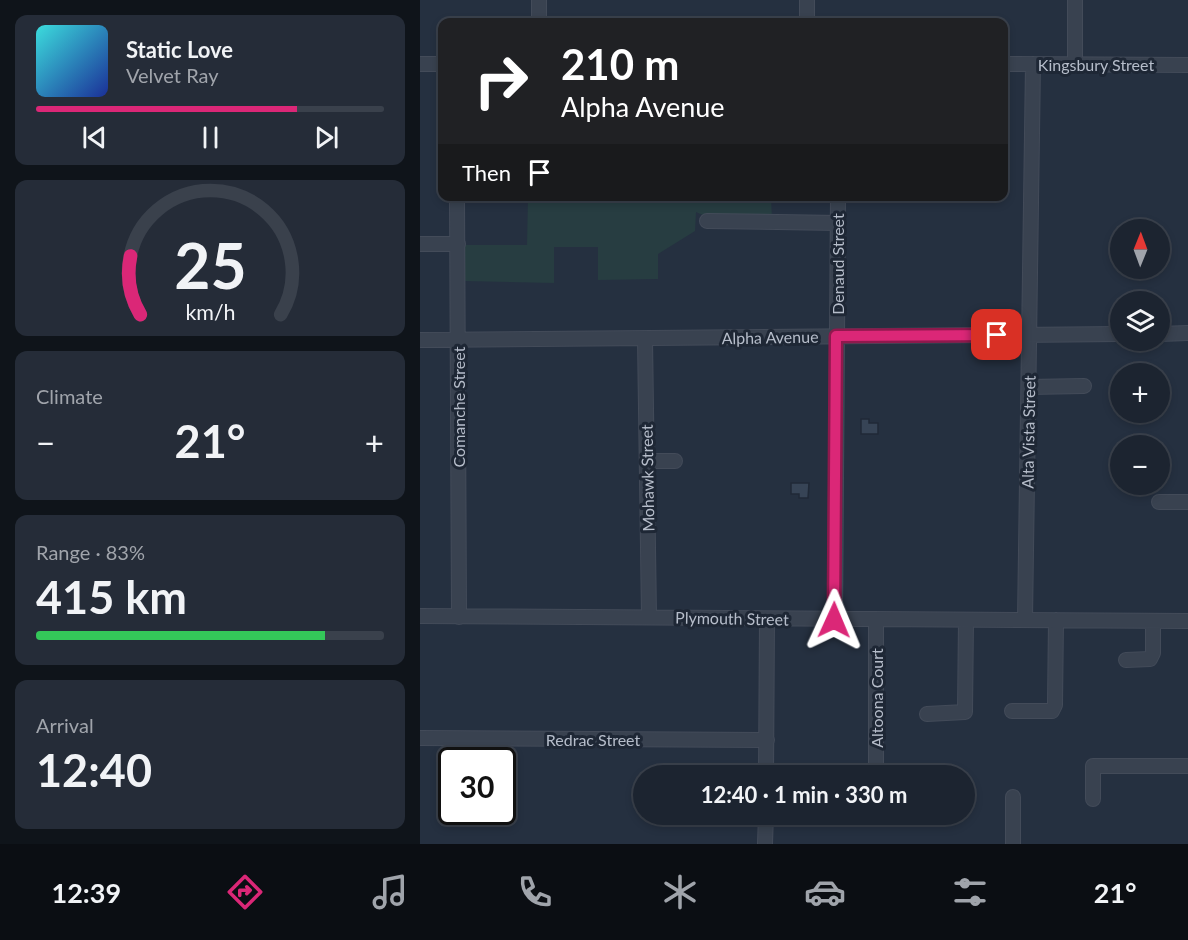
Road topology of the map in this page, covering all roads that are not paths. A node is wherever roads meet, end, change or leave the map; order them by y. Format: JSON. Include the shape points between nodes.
{"nodes":[{"id":1,"x":539,"y":0,"type":"edge"},
{"id":2,"x":807,"y":0,"type":"edge"},
{"id":3,"x":1075,"y":0,"type":"edge"},
{"id":4,"x":539,"y":18,"type":"edge"},
{"id":5,"x":807,"y":18,"type":"edge"},
{"id":6,"x":420,"y":64,"type":"edge"},
{"id":7,"x":438,"y":64,"type":"edge"},
{"id":8,"x":1008,"y":64,"type":"edge"},
{"id":9,"x":1033,"y":64,"type":"junction"},
{"id":10,"x":1075,"y":64,"type":"junction"},
{"id":11,"x":1188,"y":65,"type":"edge"},
{"id":12,"x":457,"y":201,"type":"edge"},
{"id":13,"x":838,"y":201,"type":"edge"},
{"id":14,"x":707,"y":221,"type":"dead end"},
{"id":15,"x":838,"y":223,"type":"junction"},
{"id":16,"x":420,"y":244,"type":"edge"},
{"id":17,"x":458,"y":244,"type":"junction"},
{"id":18,"x":1188,"y":333,"type":"edge"},
{"id":19,"x":1110,"y":334,"type":"edge"},
{"id":20,"x":1170,"y":334,"type":"edge"},
{"id":21,"x":1030,"y":335,"type":"junction"},
{"id":22,"x":836,"y":336,"type":"junction"},
{"id":23,"x":458,"y":339,"type":"junction"},
{"id":24,"x":645,"y":339,"type":"junction"},
{"id":25,"x":420,"y":340,"type":"edge"},
{"id":26,"x":1084,"y":386,"type":"dead end"},
{"id":27,"x":1029,"y":387,"type":"junction"},
{"id":28,"x":647,"y":461,"type":"junction"},
{"id":29,"x":675,"y":461,"type":"dead end"},
{"id":30,"x":1159,"y":502,"type":"dead end"},
{"id":31,"x":1188,"y":502,"type":"edge"},
{"id":32,"x":420,"y":616,"type":"edge"},
{"id":33,"x":459,"y":616,"type":"junction"},
{"id":34,"x":649,"y":617,"type":"junction"},
{"id":35,"x":767,"y":619,"type":"junction"},
{"id":36,"x":834,"y":620,"type":"junction"},
{"id":37,"x":876,"y":620,"type":"junction"},
{"id":38,"x":966,"y":620,"type":"junction"},
{"id":39,"x":1025,"y":620,"type":"junction"},
{"id":40,"x":1056,"y":620,"type":"junction"},
{"id":41,"x":1153,"y":621,"type":"junction"},
{"id":42,"x":1188,"y":621,"type":"edge"},
{"id":43,"x":1126,"y":660,"type":"dead end"},
{"id":44,"x":1012,"y":711,"type":"dead end"},
{"id":45,"x":927,"y":714,"type":"dead end"},
{"id":46,"x":420,"y":738,"type":"edge"},
{"id":47,"x":767,"y":740,"type":"junction"},
{"id":48,"x":766,"y":765,"type":"edge"},
{"id":49,"x":876,"y":765,"type":"edge"},
{"id":50,"x":1188,"y":766,"type":"edge"},
{"id":51,"x":1013,"y":797,"type":"dead end"},
{"id":52,"x":1093,"y":799,"type":"dead end"},
{"id":53,"x":766,"y":825,"type":"edge"},
{"id":54,"x":765,"y":844,"type":"edge"},
{"id":55,"x":1013,"y":844,"type":"edge"}],
"edges":[{"from":1,"to":4,"type":"street"},
{"from":2,"to":5,"type":"street"},
{"from":3,"to":10,"type":"street"},
{"from":6,"to":7,"type":"street"},
{"from":8,"to":9,"type":"street","name":"Kingsbury Street"},
{"from":9,"to":10,"type":"street","name":"Kingsbury Street"},
{"from":9,"to":21,"type":"street","name":"Alta Vista Street"},
{"from":10,"to":11,"type":"street","name":"Kingsbury Street"},
{"from":12,"to":17,"type":"street","name":"Comanche Street"},
{"from":13,"to":15,"type":"street","name":"Denaud Street"},
{"from":14,"to":15,"type":"street"},
{"from":15,"to":22,"type":"street","name":"Denaud Street"},
{"from":16,"to":17,"type":"street"},
{"from":17,"to":23,"type":"street","name":"Comanche Street"},
{"from":18,"to":20,"type":"street"},
{"from":19,"to":21,"type":"street","name":"Alpha Avenue"},
{"from":21,"to":22,"type":"street","name":"Alpha Avenue"},
{"from":21,"to":27,"type":"street","name":"Alta Vista Street"},
{"from":22,"to":24,"type":"street","name":"Alpha Avenue"},
{"from":22,"to":36,"type":"street","name":"Denaud Street"},
{"from":23,"to":24,"type":"street","name":"Alpha Avenue"},
{"from":23,"to":25,"type":"street","name":"Alpha Avenue"},
{"from":23,"to":33,"type":"street","name":"Comanche Street"},
{"from":24,"to":28,"type":"street","name":"Mohawk Street"},
{"from":26,"to":27,"type":"street"},
{"from":27,"to":39,"type":"street","name":"Alta Vista Street"},
{"from":28,"to":29,"type":"street"},
{"from":28,"to":34,"type":"street","name":"Mohawk Street"},
{"from":30,"to":31,"type":"street"},
{"from":32,"to":33,"type":"street","name":"Plymouth Street"},
{"from":33,"to":34,"type":"street","name":"Plymouth Street"},
{"from":34,"to":35,"type":"street","name":"Plymouth Street"},
{"from":35,"to":36,"type":"street","name":"Plymouth Street"},
{"from":35,"to":47,"type":"street"},
{"from":36,"to":37,"type":"street","name":"Plymouth Street"},
{"from":37,"to":38,"type":"street","name":"Plymouth Street"},
{"from":37,"to":49,"type":"street","name":"Altoona Court"},
{"from":38,"to":39,"type":"street","name":"Plymouth Street"},
{"from":38,"to":45,"type":"street","via":[[965,712]]},
{"from":39,"to":40,"type":"street","name":"Plymouth Street"},
{"from":40,"to":41,"type":"street","name":"Plymouth Street"},
{"from":40,"to":44,"type":"street","via":[[1055,705],[1052,711]]},
{"from":41,"to":42,"type":"street","name":"Plymouth Street"},
{"from":41,"to":43,"type":"street","via":[[1150,659]]},
{"from":46,"to":47,"type":"street","name":"Redrac Street"},
{"from":47,"to":48,"type":"street"},
{"from":50,"to":52,"type":"street","via":[[1092,766]]},
{"from":51,"to":55,"type":"street"},
{"from":53,"to":54,"type":"street"}]}
